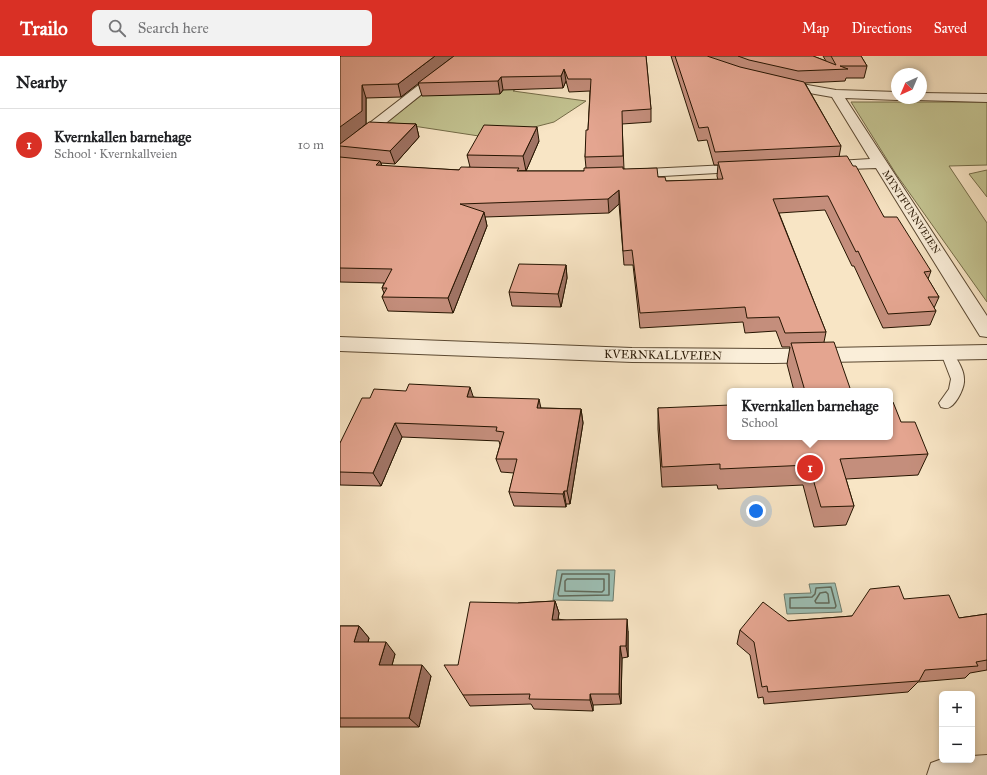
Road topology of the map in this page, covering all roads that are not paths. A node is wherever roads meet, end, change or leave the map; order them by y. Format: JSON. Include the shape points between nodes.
{"nodes":[{"id":1,"x":469,"y":56,"type":"edge"},
{"id":2,"x":767,"y":81,"type":"edge"},
{"id":3,"x":836,"y":94,"type":"junction"},
{"id":4,"x":891,"y":96,"type":"edge"},
{"id":5,"x":927,"y":97,"type":"edge"},
{"id":6,"x":987,"y":98,"type":"edge"},
{"id":7,"x":342,"y":161,"type":"edge"},
{"id":8,"x":879,"y":163,"type":"junction"},
{"id":9,"x":810,"y":166,"type":"edge"},
{"id":10,"x":758,"y":168,"type":"edge"},
{"id":11,"x":613,"y":175,"type":"edge"},
{"id":12,"x":987,"y":331,"type":"edge"},
{"id":13,"x":340,"y":344,"type":"edge"},
{"id":14,"x":987,"y":352,"type":"edge"},
{"id":15,"x":947,"y":353,"type":"junction"},
{"id":16,"x":946,"y":403,"type":"dead end"},
{"id":17,"x":987,"y":771,"type":"edge"},
{"id":18,"x":943,"y":775,"type":"edge"}],
"edges":[{"from":1,"to":7,"type":"street","via":[[455,62]]},
{"from":2,"to":3,"type":"street"},
{"from":3,"to":4,"type":"street"},
{"from":3,"to":8,"type":"street","name":"MYNTFUNNVEIEN"},
{"from":5,"to":6,"type":"street"},
{"from":8,"to":9,"type":"street"},
{"from":8,"to":12,"type":"street","name":"MYNTFUNNVEIEN"},
{"from":10,"to":11,"type":"street"},
{"from":13,"to":15,"type":"street","name":"KVERNKALLVEIEN","via":[[632,355]]},
{"from":14,"to":15,"type":"street","name":"KVERNKALLVEIEN"},
{"from":15,"to":16,"type":"lane","via":[[959,381]]},
{"from":17,"to":18,"type":"street"}]}
